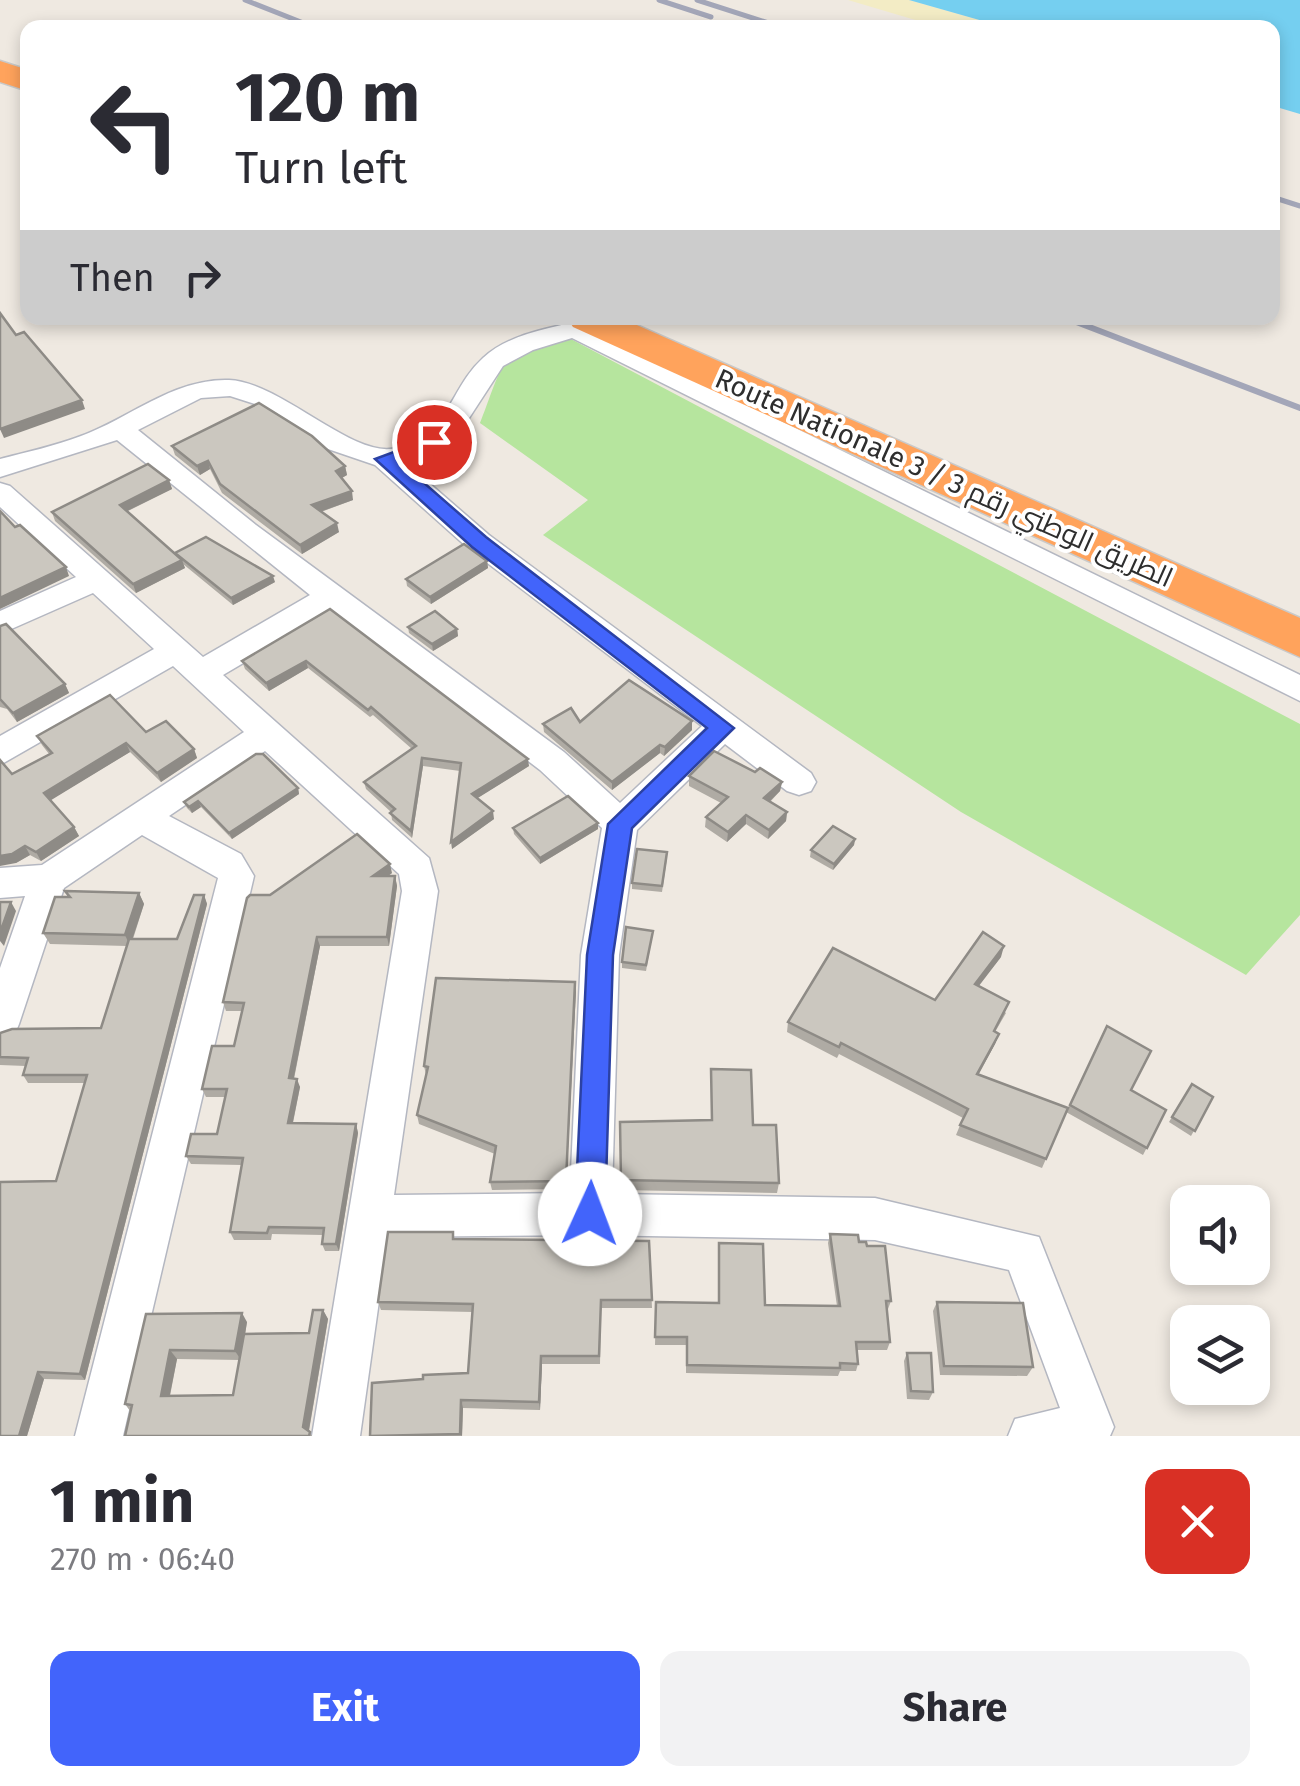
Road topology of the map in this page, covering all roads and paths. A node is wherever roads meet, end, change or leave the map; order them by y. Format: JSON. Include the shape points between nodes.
{"nodes":[{"id":1,"x":581,"y":325,"type":"edge"},
{"id":2,"x":591,"y":325,"type":"edge"},
{"id":3,"x":594,"y":325,"type":"edge"},
{"id":4,"x":660,"y":325,"type":"edge"},
{"id":5,"x":716,"y":361,"type":"junction"},
{"id":6,"x":119,"y":428,"type":"junction"},
{"id":7,"x":385,"y":459,"type":"junction"},
{"id":8,"x":1,"y":470,"type":"edge"},
{"id":9,"x":95,"y":580,"type":"junction"},
{"id":10,"x":331,"y":597,"type":"junction"},
{"id":11,"x":1300,"y":606,"type":"edge"},
{"id":12,"x":0,"y":623,"type":"edge"},
{"id":13,"x":1300,"y":639,"type":"edge"},
{"id":14,"x":174,"y":651,"type":"junction"},
{"id":15,"x":199,"y":674,"type":"junction"},
{"id":16,"x":1300,"y":689,"type":"edge"},
{"id":17,"x":722,"y":728,"type":"junction"},
{"id":18,"x":264,"y":734,"type":"junction"},
{"id":19,"x":0,"y":752,"type":"edge"},
{"id":20,"x":800,"y":782,"type":"dead end"},
{"id":21,"x":141,"y":818,"type":"junction"},
{"id":22,"x":620,"y":824,"type":"junction"},
{"id":23,"x":50,"y":879,"type":"junction"},
{"id":24,"x":0,"y":883,"type":"edge"},
{"id":25,"x":0,"y":1024,"type":"edge"},
{"id":26,"x":590,"y":1214,"type":"junction"},
{"id":27,"x":370,"y":1216,"type":"junction"},
{"id":28,"x":99,"y":1436,"type":"edge"},
{"id":29,"x":336,"y":1436,"type":"edge"},
{"id":30,"x":1032,"y":1436,"type":"edge"}],
"edges":[{"from":1,"to":7,"type":"street","via":[[498,357],[434,442]]},
{"from":2,"to":16,"type":"street"},
{"from":3,"to":5,"type":"highway","name":"Route Nationale 3 / الطريق الوطني رقم 3"},
{"from":4,"to":5,"type":"highway","name":"Route Nationale 3 / الطريق الوطني رقم 3"},
{"from":5,"to":11,"type":"highway","name":"Route Nationale 3 / الطريق الوطني رقم 3"},
{"from":5,"to":13,"type":"highway","name":"Route Nationale 3 / الطريق الوطني رقم 3"},
{"from":6,"to":7,"type":"street","via":[[196,391],[231,388],[264,398],[338,443]]},
{"from":6,"to":8,"type":"street"},
{"from":6,"to":10,"type":"street"},
{"from":7,"to":17,"type":"street","via":[[479,542]]},
{"from":8,"to":9,"type":"street"},
{"from":9,"to":12,"type":"street"},
{"from":9,"to":14,"type":"street"},
{"from":10,"to":15,"type":"street"},
{"from":10,"to":22,"type":"street","via":[[552,760]]},
{"from":14,"to":15,"type":"street"},
{"from":14,"to":19,"type":"street"},
{"from":15,"to":18,"type":"street"},
{"from":17,"to":20,"type":"street"},
{"from":17,"to":22,"type":"street"},
{"from":18,"to":21,"type":"street"},
{"from":18,"to":27,"type":"street","via":[[416,868],[420,891]]},
{"from":21,"to":23,"type":"street"},
{"from":21,"to":28,"type":"street","via":[[228,864],[236,876]]},
{"from":22,"to":26,"type":"street","via":[[600,955]]},
{"from":23,"to":24,"type":"street"},
{"from":23,"to":25,"type":"street"},
{"from":26,"to":27,"type":"street"},
{"from":26,"to":30,"type":"street","via":[[875,1219],[1024,1252],[1090,1427]]},
{"from":27,"to":29,"type":"street"}]}
